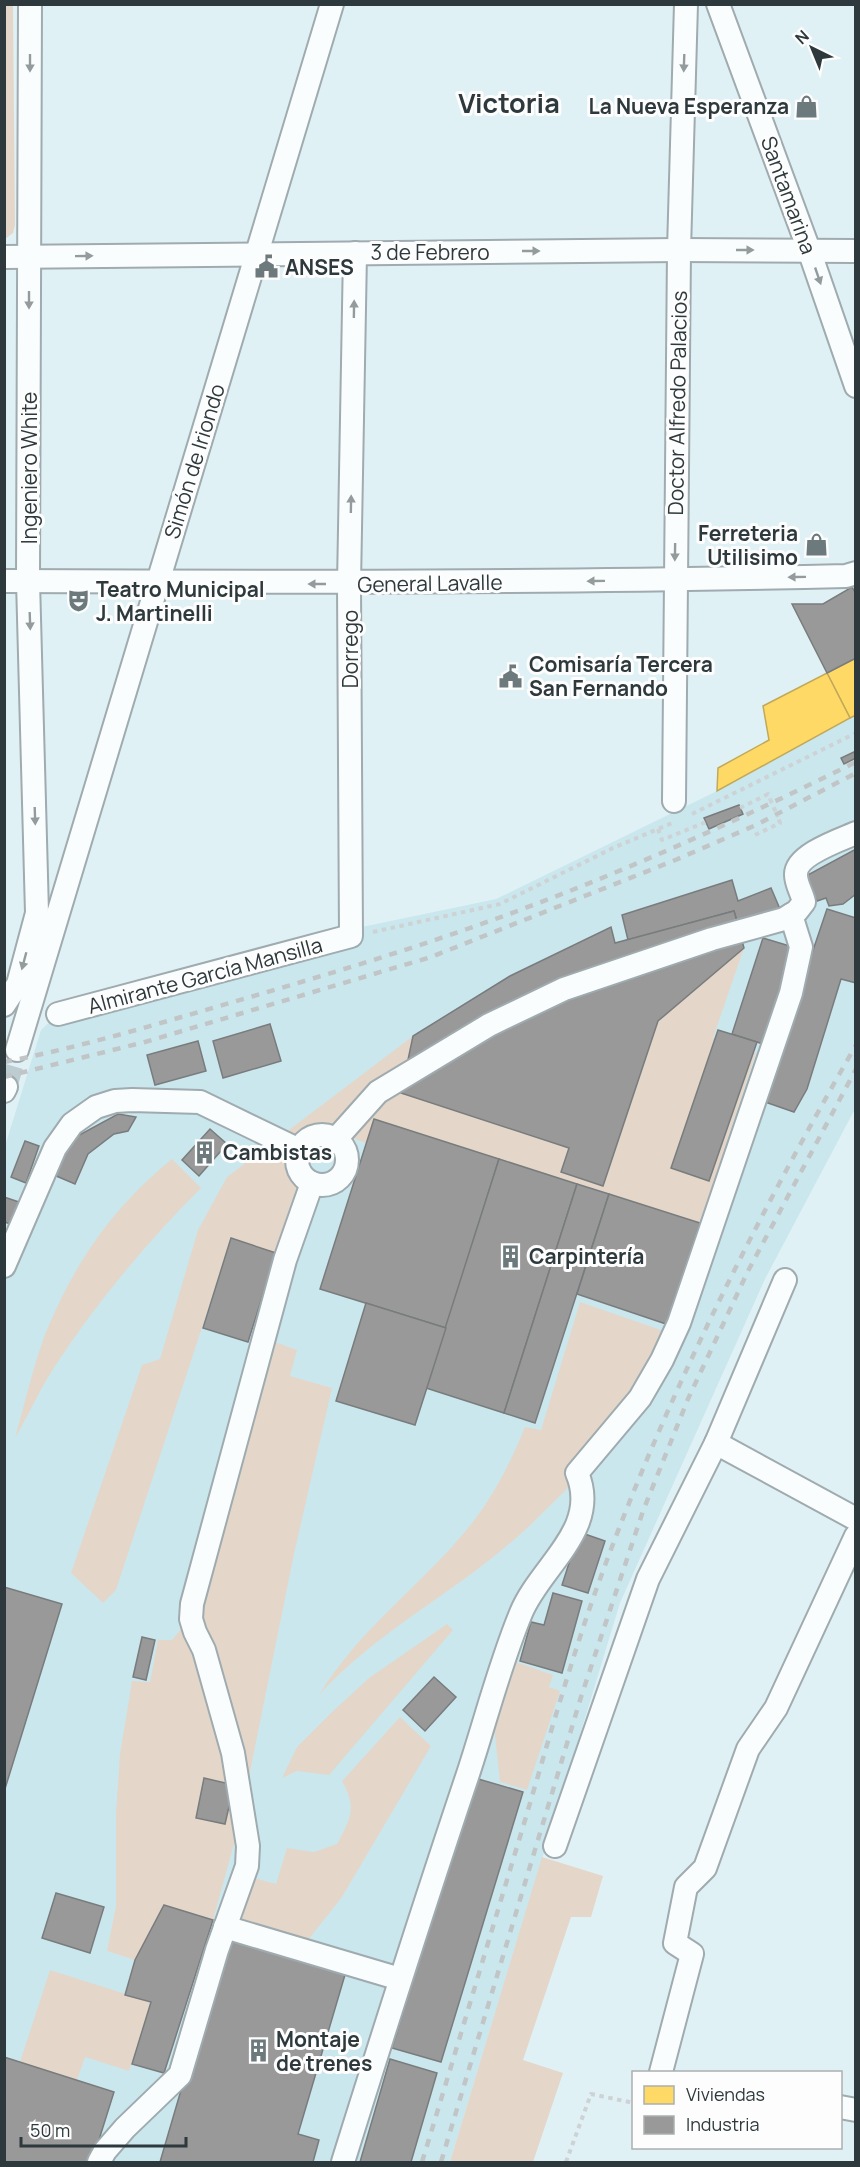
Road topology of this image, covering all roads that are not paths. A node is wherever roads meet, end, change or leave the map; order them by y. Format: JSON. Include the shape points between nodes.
{"nodes":[{"id":1,"x":30,"y":4,"type":"edge"},
{"id":2,"x":333,"y":4,"type":"edge"},
{"id":3,"x":686,"y":4,"type":"edge"},
{"id":4,"x":718,"y":4,"type":"edge"},
{"id":5,"x":679,"y":250,"type":"junction"},
{"id":6,"x":809,"y":250,"type":"junction"},
{"id":7,"x":855,"y":251,"type":"edge"},
{"id":8,"x":257,"y":253,"type":"junction"},
{"id":9,"x":355,"y":253,"type":"junction"},
{"id":10,"x":4,"y":257,"type":"edge"},
{"id":11,"x":29,"y":257,"type":"junction"},
{"id":12,"x":855,"y":386,"type":"edge"},
{"id":13,"x":855,"y":573,"type":"edge"},
{"id":14,"x":675,"y":580,"type":"junction"},
{"id":15,"x":4,"y":581,"type":"edge"},
{"id":16,"x":28,"y":581,"type":"junction"},
{"id":17,"x":158,"y":582,"type":"junction"},
{"id":18,"x":349,"y":584,"type":"junction"},
{"id":19,"x":681,"y":812,"type":"road end"},
{"id":20,"x":855,"y":833,"type":"edge"},
{"id":21,"x":47,"y":915,"type":"junction"},
{"id":22,"x":791,"y":915,"type":"junction"},
{"id":23,"x":351,"y":936,"type":"joint"},
{"id":24,"x":4,"y":1005,"type":"edge"},
{"id":25,"x":58,"y":1014,"type":"dead end"},
{"id":26,"x":17,"y":1050,"type":"tunnel mouth"},
{"id":27,"x":336,"y":1139,"type":"junction"},
{"id":28,"x":299,"y":1150,"type":"junction"},
{"id":29,"x":312,"y":1183,"type":"junction"},
{"id":30,"x":4,"y":1266,"type":"edge"},
{"id":31,"x":784,"y":1281,"type":"dead end"},
{"id":32,"x":716,"y":1443,"type":"junction"},
{"id":33,"x":855,"y":1519,"type":"edge"},
{"id":34,"x":855,"y":1536,"type":"edge"},
{"id":35,"x":555,"y":1846,"type":"dead end"},
{"id":36,"x":225,"y":1927,"type":"junction"},
{"id":37,"x":400,"y":1979,"type":"junction"},
{"id":38,"x":662,"y":2071,"type":"edge"},
{"id":39,"x":99,"y":2163,"type":"edge"},
{"id":40,"x":343,"y":2163,"type":"edge"}],
"edges":[{"from":1,"to":11,"type":"street","name":"Ingeniero White","one_way":true},
{"from":2,"to":8,"type":"street","name":"Simón de Iriondo"},
{"from":3,"to":5,"type":"street","name":"Doctor Alfredo Palacios","one_way":true},
{"from":4,"to":6,"type":"street","name":"Santamarina"},
{"from":5,"to":6,"type":"street","name":"3 de Febrero","one_way":true},
{"from":9,"to":5,"type":"street","name":"3 de Febrero","one_way":true},
{"from":5,"to":14,"type":"street","name":"Doctor Alfredo Palacios","one_way":true},
{"from":6,"to":7,"type":"street","name":"3 de Febrero"},
{"from":6,"to":12,"type":"street","name":"Santamarina","one_way":true},
{"from":8,"to":9,"type":"street","name":"3 de Febrero"},
{"from":11,"to":8,"type":"street","name":"3 de Febrero","one_way":true},
{"from":8,"to":17,"type":"street","name":"Simón de Iriondo"},
{"from":18,"to":9,"type":"street","name":"Dorrego","one_way":true},
{"from":10,"to":11,"type":"street","name":"3 de Febrero"},
{"from":11,"to":16,"type":"street","name":"Ingeniero White","one_way":true},
{"from":13,"to":14,"type":"street","name":"General Lavalle","one_way":true},
{"from":14,"to":18,"type":"street","name":"General Lavalle","one_way":true},
{"from":14,"to":19,"type":"street","name":"Doctor Alfredo Palacios"},
{"from":15,"to":16,"type":"street","name":"General Lavalle"},
{"from":16,"to":17,"type":"street","name":"General Lavalle"},
{"from":16,"to":21,"type":"street","name":"Ingeniero White","one_way":true},
{"from":18,"to":17,"type":"street","name":"General Lavalle","one_way":true},
{"from":17,"to":21,"type":"street","name":"Simón de Iriondo"},
{"from":18,"to":23,"type":"street","name":"Dorrego"},
{"from":20,"to":22,"type":"street","via":[[798,865],[796,877],[804,902]]},
{"from":21,"to":24,"type":"street","name":"Simón de Iriondo","one_way":true,"via":[[18,984]]},
{"from":21,"to":26,"type":"street"},
{"from":22,"to":27,"type":"street","via":[[564,989],[489,1025],[378,1092]]},
{"from":22,"to":37,"type":"street","via":[[801,946],[790,993],[680,1323],[640,1398],[577,1473],[583,1488],[582,1514],[558,1560],[522,1611]]},
{"from":23,"to":25,"type":"street","name":"Almirante García Mansilla"},
{"from":27,"to":28,"type":"street","via":[[319,1136]]},
{"from":27,"to":29,"type":"street","via":[[346,1152],[346,1169],[328,1185]]},
{"from":28,"to":29,"type":"street","via":[[301,1173]]},
{"from":28,"to":30,"type":"street","via":[[191,1100],[115,1101],[96,1107],[72,1124],[55,1148]]},
{"from":29,"to":36,"type":"street","via":[[285,1260],[192,1604],[193,1626],[204,1650],[233,1753],[248,1846],[247,1866]]},
{"from":31,"to":32,"type":"street"},
{"from":32,"to":33,"type":"street"},
{"from":32,"to":35,"type":"street","via":[[648,1580]]},
{"from":34,"to":38,"type":"street","via":[[776,1708],[748,1749],[705,1868],[687,1887],[675,1943],[692,1954]]},
{"from":36,"to":37,"type":"street"},
{"from":36,"to":39,"type":"street","via":[[180,2075],[125,2128]]},
{"from":37,"to":40,"type":"street"}]}
